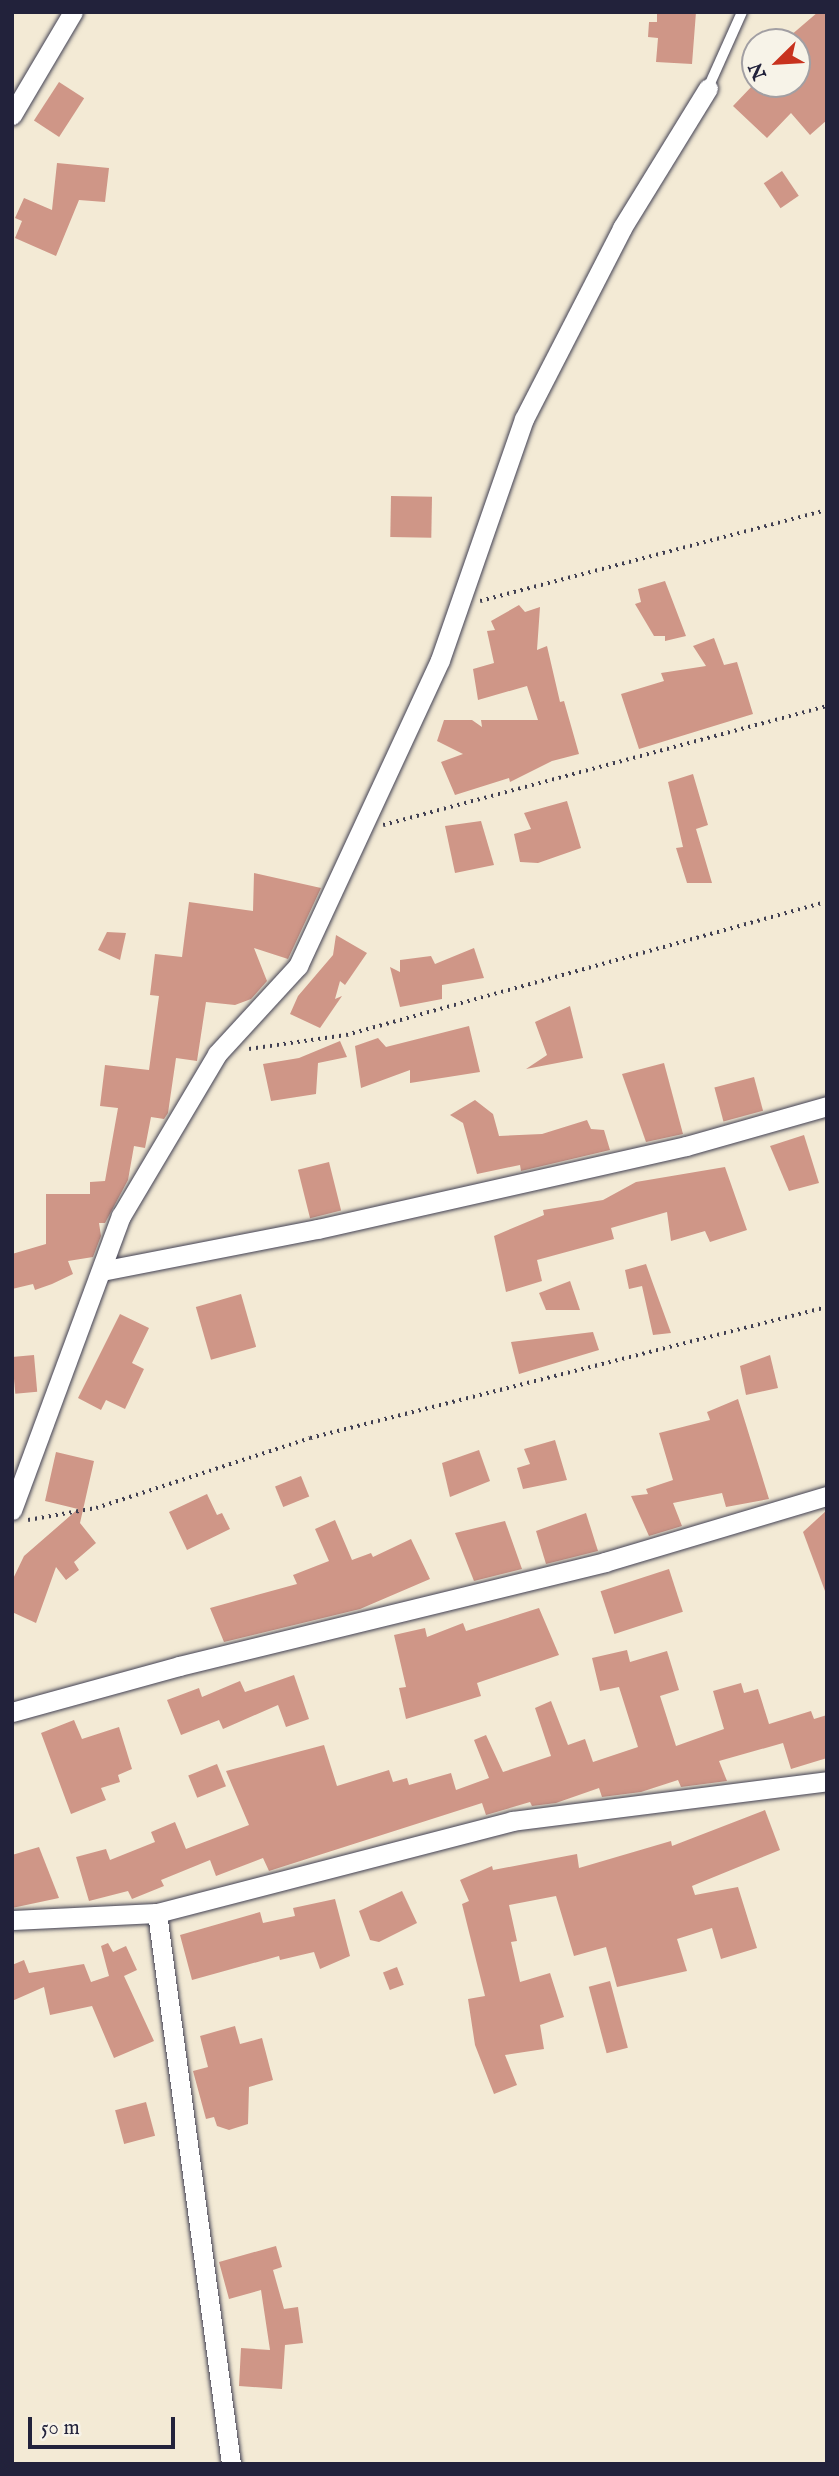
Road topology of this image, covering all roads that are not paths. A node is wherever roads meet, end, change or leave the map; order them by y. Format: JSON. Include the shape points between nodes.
{"nodes":[{"id":1,"x":73,"y":12,"type":"edge"},
{"id":2,"x":742,"y":12,"type":"edge"},
{"id":3,"x":708,"y":88,"type":"joint"},
{"id":4,"x":12,"y":115,"type":"edge"},
{"id":5,"x":827,"y":1106,"type":"edge"},
{"id":6,"x":101,"y":1271,"type":"junction"},
{"id":7,"x":827,"y":1496,"type":"edge"},
{"id":8,"x":18,"y":1516,"type":"edge"},
{"id":9,"x":12,"y":1712,"type":"edge"},
{"id":10,"x":827,"y":1781,"type":"edge"},
{"id":11,"x":158,"y":1913,"type":"junction"},
{"id":12,"x":12,"y":1920,"type":"edge"},
{"id":13,"x":231,"y":2464,"type":"edge"}],
"edges":[{"from":1,"to":4,"type":"street"},
{"from":2,"to":3,"type":"lane"},
{"from":3,"to":6,"type":"street","via":[[622,229],[524,419],[440,660],[298,967],[217,1054],[121,1216]]},
{"from":5,"to":6,"type":"street","via":[[674,1149],[318,1229]]},
{"from":6,"to":8,"type":"street"},
{"from":7,"to":9,"type":"street","via":[[605,1562]]},
{"from":10,"to":11,"type":"street","via":[[512,1821]]},
{"from":11,"to":12,"type":"street"},
{"from":11,"to":13,"type":"street"}]}
